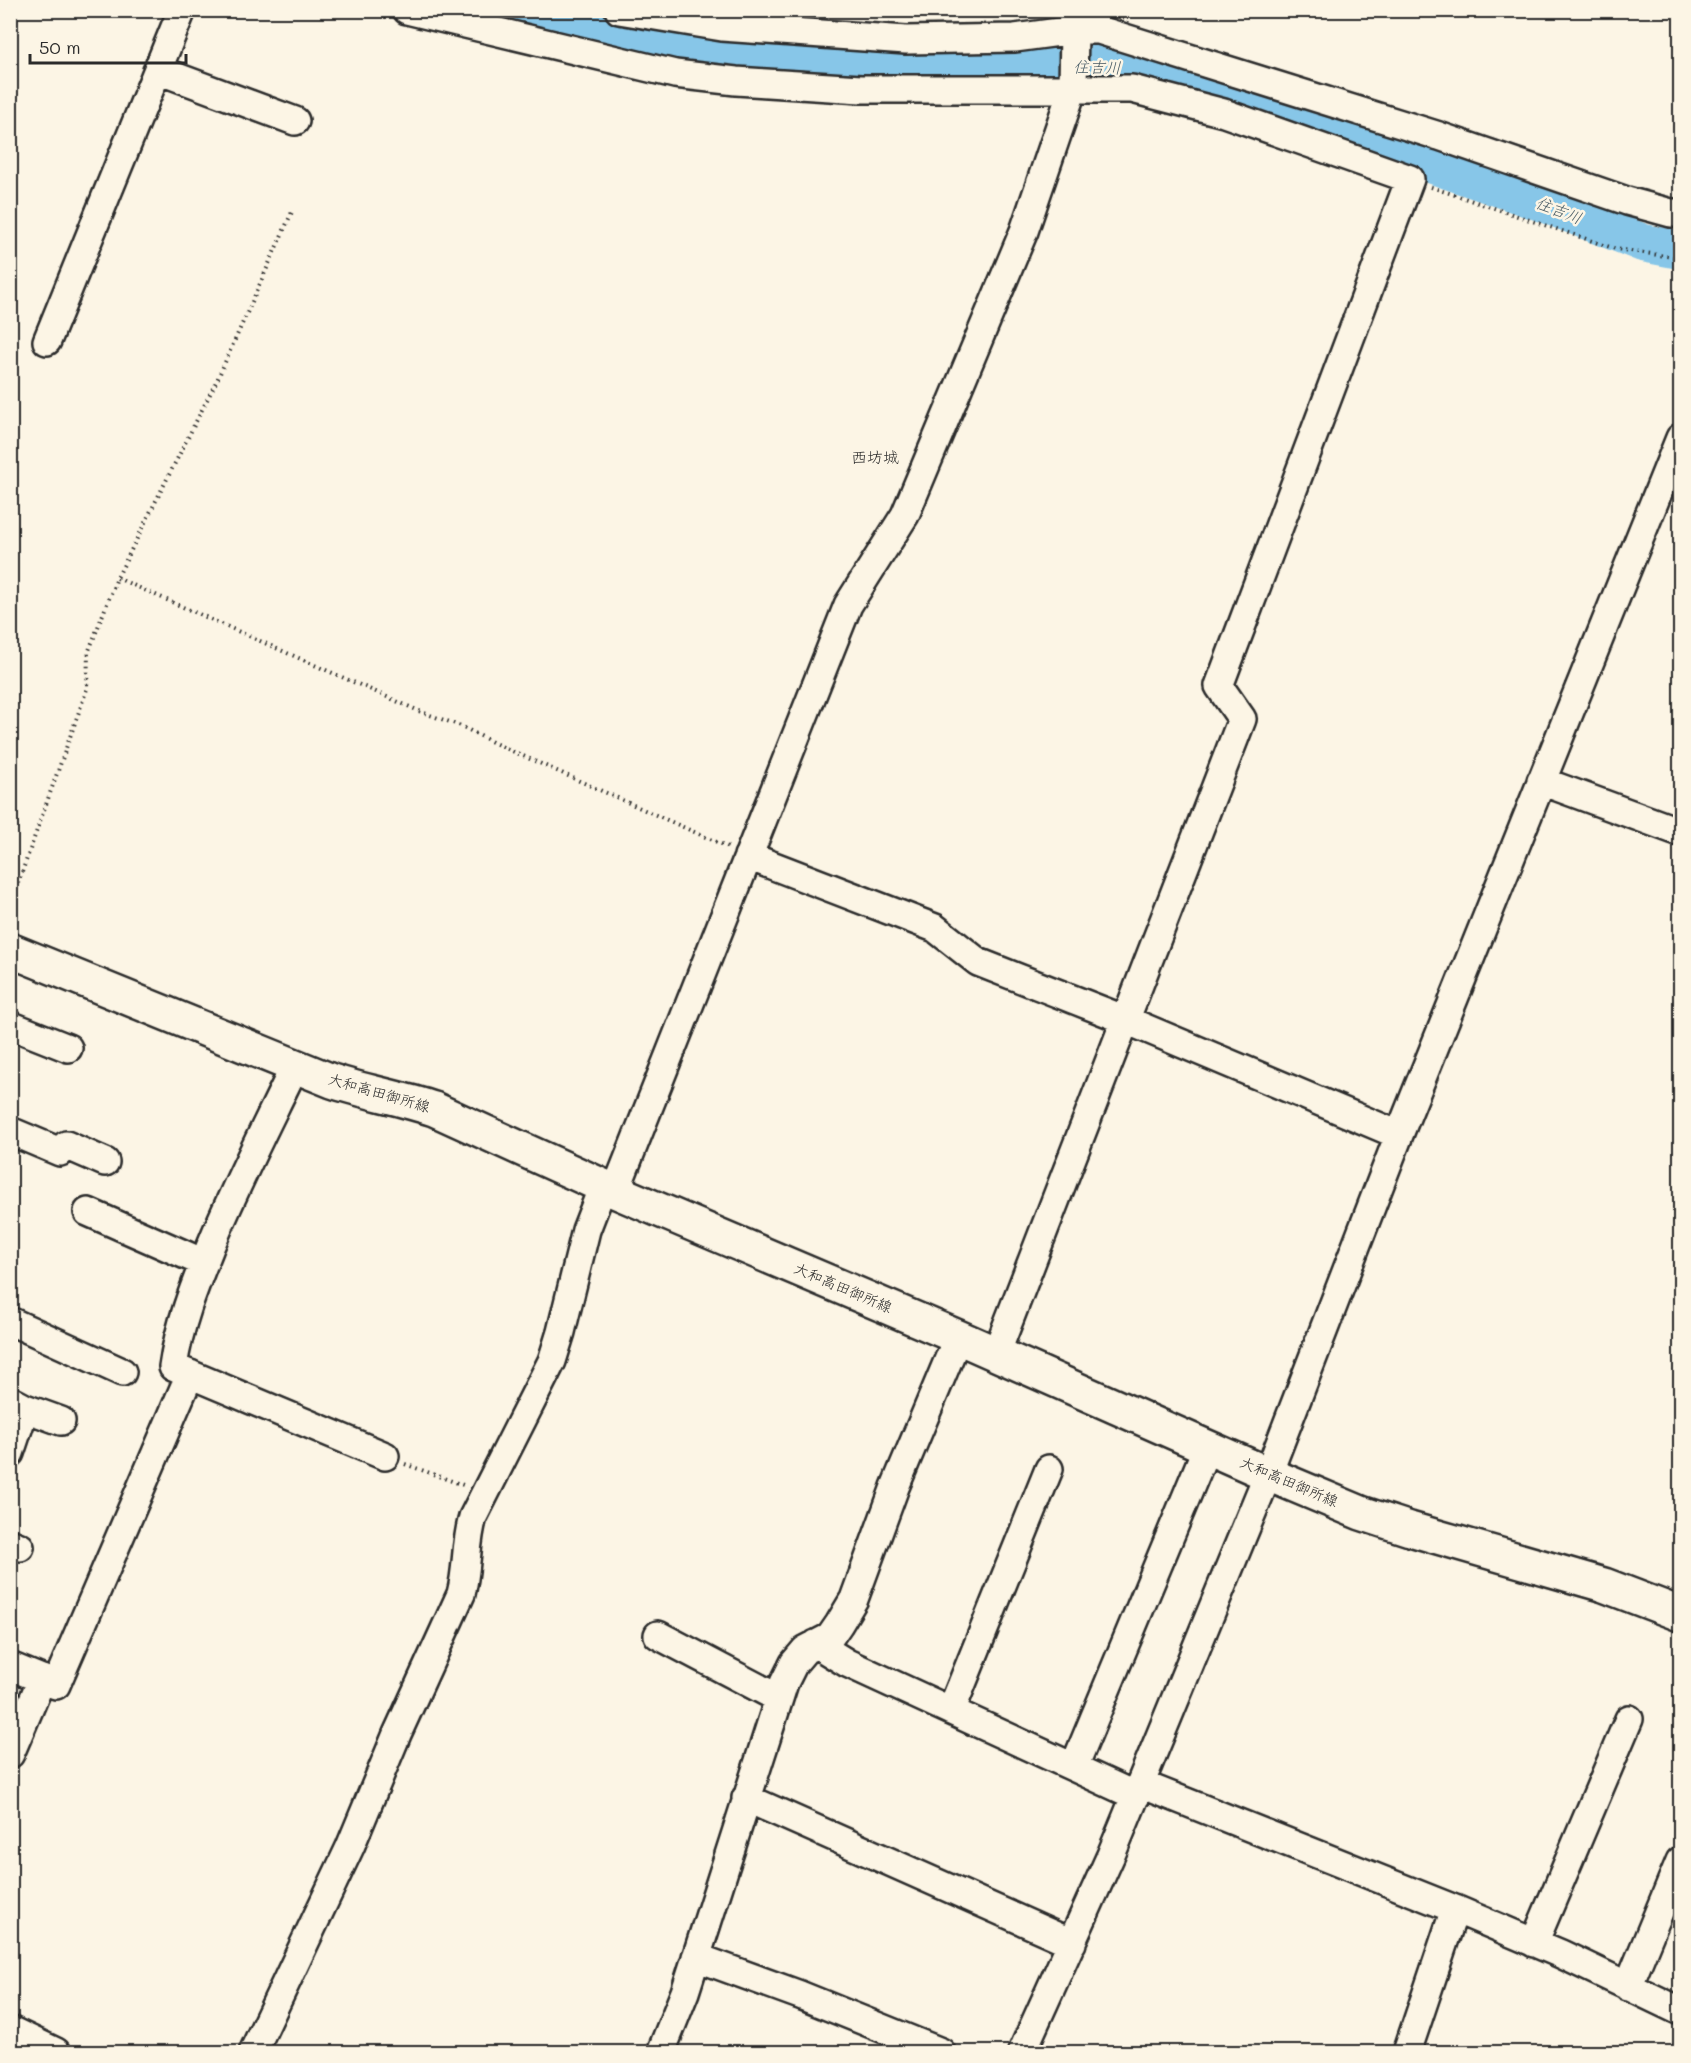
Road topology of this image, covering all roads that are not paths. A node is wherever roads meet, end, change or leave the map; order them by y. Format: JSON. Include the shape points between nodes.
{"nodes":[{"id":1,"x":182,"y":10,"type":"edge"},
{"id":2,"x":407,"y":10,"type":"edge"},
{"id":3,"x":619,"y":10,"type":"edge"},
{"id":4,"x":1093,"y":23,"type":"edge"},
{"id":5,"x":159,"y":70,"type":"junction"},
{"id":6,"x":1073,"y":88,"type":"junction"},
{"id":7,"x":295,"y":121,"type":"dead end"},
{"id":8,"x":1680,"y":213,"type":"edge"},
{"id":9,"x":47,"y":341,"type":"dead end"},
{"id":10,"x":1680,"y":440,"type":"edge"},
{"id":11,"x":1541,"y":781,"type":"junction"},
{"id":12,"x":1680,"y":832,"type":"edge"},
{"id":13,"x":748,"y":856,"type":"junction"},
{"id":14,"x":10,"y":950,"type":"edge"},
{"id":15,"x":1126,"y":1020,"type":"junction"},
{"id":16,"x":10,"y":1025,"type":"edge"},
{"id":17,"x":68,"y":1048,"type":"dead end"},
{"id":18,"x":295,"y":1066,"type":"junction"},
{"id":19,"x":10,"y":1131,"type":"edge"},
{"id":20,"x":1399,"y":1135,"type":"junction"},
{"id":21,"x":105,"y":1162,"type":"dead end"},
{"id":22,"x":609,"y":1189,"type":"junction"},
{"id":23,"x":88,"y":1212,"type":"dead end"},
{"id":24,"x":204,"y":1263,"type":"junction"},
{"id":25,"x":10,"y":1322,"type":"edge"},
{"id":26,"x":958,"y":1337,"type":"junction"},
{"id":27,"x":996,"y":1354,"type":"junction"},
{"id":28,"x":122,"y":1372,"type":"dead end"},
{"id":29,"x":190,"y":1374,"type":"junction"},
{"id":30,"x":18,"y":1404,"type":"edge"},
{"id":31,"x":61,"y":1421,"type":"dead end"},
{"id":32,"x":1207,"y":1447,"type":"junction"},
{"id":33,"x":10,"y":1453,"type":"edge"},
{"id":34,"x":385,"y":1456,"type":"road end"},
{"id":35,"x":1048,"y":1469,"type":"dead end"},
{"id":36,"x":1268,"y":1474,"type":"junction"},
{"id":37,"x":1680,"y":1614,"type":"edge"},
{"id":38,"x":658,"y":1635,"type":"dead end"},
{"id":39,"x":816,"y":1644,"type":"junction"},
{"id":40,"x":10,"y":1666,"type":"edge"},
{"id":41,"x":42,"y":1679,"type":"junction"},
{"id":42,"x":778,"y":1698,"type":"junction"},
{"id":43,"x":951,"y":1711,"type":"junction"},
{"id":44,"x":1629,"y":1719,"type":"dead end"},
{"id":45,"x":10,"y":1754,"type":"edge"},
{"id":46,"x":1074,"y":1767,"type":"junction"},
{"id":47,"x":1138,"y":1790,"type":"junction"},
{"id":48,"x":746,"y":1798,"type":"junction"},
{"id":49,"x":1680,"y":1861,"type":"edge"},
{"id":50,"x":1455,"y":1908,"type":"junction"},
{"id":51,"x":1072,"y":1943,"type":"junction"},
{"id":52,"x":1534,"y":1943,"type":"junction"},
{"id":53,"x":696,"y":1957,"type":"junction"},
{"id":54,"x":1628,"y":1987,"type":"junction"},
{"id":55,"x":1680,"y":2011,"type":"edge"},
{"id":56,"x":10,"y":2030,"type":"edge"},
{"id":57,"x":56,"y":2052,"type":"edge"},
{"id":58,"x":253,"y":2052,"type":"edge"},
{"id":59,"x":661,"y":2052,"type":"edge"},
{"id":60,"x":940,"y":2052,"type":"edge"},
{"id":61,"x":1022,"y":2052,"type":"edge"},
{"id":62,"x":1407,"y":2052,"type":"edge"}],
"edges":[{"from":1,"to":5,"type":"street"},
{"from":2,"to":6,"type":"street","via":[[675,74],[861,89]]},
{"from":3,"to":4,"type":"street","via":[[722,27],[906,40],[1015,38]]},
{"from":4,"to":6,"type":"street"},
{"from":4,"to":8,"type":"street","via":[[1627,201]]},
{"from":5,"to":7,"type":"street"},
{"from":5,"to":9,"type":"street"},
{"from":6,"to":13,"type":"street","via":[[1024,231],[906,515],[848,605]]},
{"from":6,"to":15,"type":"street","via":[[1132,89],[1224,113],[1410,179],[1219,686],[1242,719]]},
{"from":10,"to":11,"type":"street"},
{"from":11,"to":12,"type":"street"},
{"from":11,"to":20,"type":"street"},
{"from":13,"to":15,"type":"street","via":[[935,928],[978,962]]},
{"from":13,"to":22,"type":"street"},
{"from":14,"to":18,"type":"main road","name":"大和高田御所線"},
{"from":15,"to":20,"type":"street"},
{"from":15,"to":27,"type":"street"},
{"from":16,"to":17,"type":"street"},
{"from":18,"to":22,"type":"main road","name":"大和高田御所線","via":[[362,1090],[434,1109]]},
{"from":18,"to":24,"type":"street"},
{"from":19,"to":21,"type":"street","via":[[60,1152],[66,1145]]},
{"from":20,"to":36,"type":"street"},
{"from":22,"to":26,"type":"main road","name":"大和高田御所線"},
{"from":22,"to":58,"type":"street","via":[[586,1230],[552,1361],[473,1516],[467,1535],[461,1594],[350,1847]]},
{"from":23,"to":24,"type":"street"},
{"from":24,"to":29,"type":"street","via":[[187,1305],[173,1367]]},
{"from":25,"to":28,"type":"street"},
{"from":26,"to":27,"type":"main road","name":"大和高田御所線"},
{"from":26,"to":39,"type":"street","via":[[895,1487],[854,1599],[830,1637]]},
{"from":27,"to":32,"type":"main road","name":"大和高田御所線"},
{"from":29,"to":34,"type":"street"},
{"from":29,"to":41,"type":"street","via":[[56,1685]]},
{"from":30,"to":31,"type":"street"},
{"from":30,"to":33,"type":"street"},
{"from":32,"to":36,"type":"main road","name":"大和高田御所線"},
{"from":32,"to":46,"type":"street"},
{"from":35,"to":43,"type":"street"},
{"from":36,"to":37,"type":"main road","name":"大和高田御所線","via":[[1361,1513],[1604,1585]]},
{"from":36,"to":47,"type":"street"},
{"from":38,"to":42,"type":"street"},
{"from":39,"to":42,"type":"street","via":[[804,1650],[794,1663]]},
{"from":39,"to":43,"type":"street","via":[[847,1663]]},
{"from":40,"to":41,"type":"street"},
{"from":41,"to":45,"type":"street"},
{"from":42,"to":48,"type":"street"},
{"from":43,"to":46,"type":"street"},
{"from":44,"to":52,"type":"street"},
{"from":46,"to":47,"type":"street"},
{"from":47,"to":50,"type":"street"},
{"from":47,"to":51,"type":"street"},
{"from":48,"to":51,"type":"street"},
{"from":48,"to":53,"type":"street"},
{"from":49,"to":54,"type":"street"},
{"from":50,"to":52,"type":"street"},
{"from":50,"to":62,"type":"street"},
{"from":51,"to":61,"type":"street"},
{"from":52,"to":54,"type":"street"},
{"from":53,"to":59,"type":"street"},
{"from":53,"to":60,"type":"street"},
{"from":54,"to":55,"type":"street"},
{"from":56,"to":57,"type":"street"}]}
